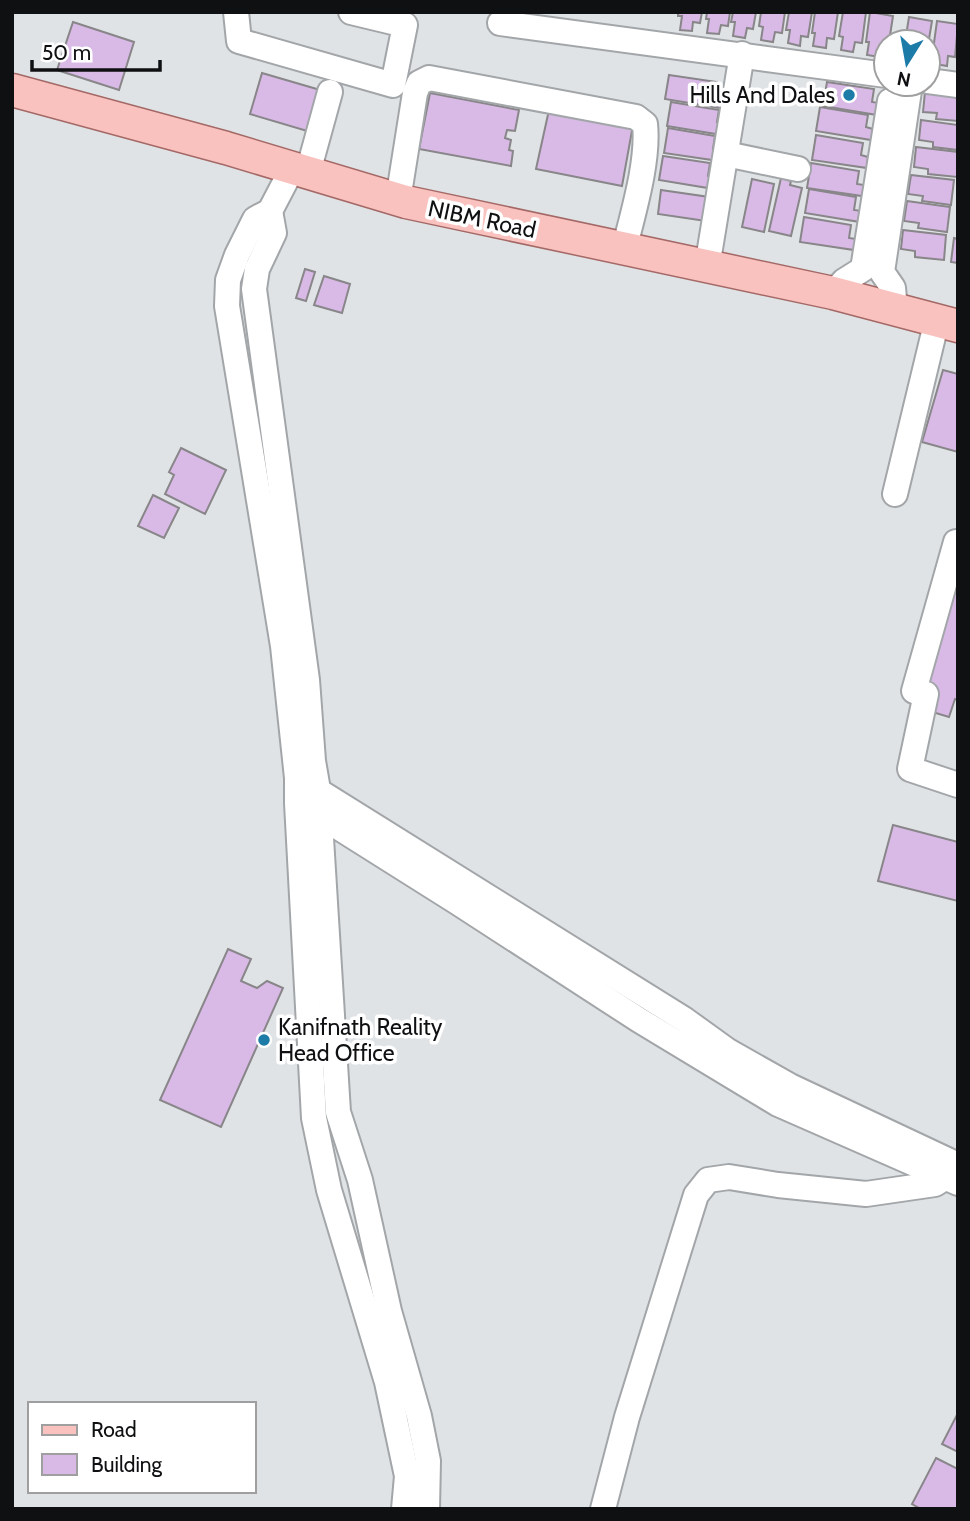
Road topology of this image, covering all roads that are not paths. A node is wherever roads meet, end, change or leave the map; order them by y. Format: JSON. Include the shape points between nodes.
{"nodes":[{"id":1,"x":236,"y":12,"type":"edge"},
{"id":2,"x":351,"y":12,"type":"edge"},
{"id":3,"x":500,"y":23,"type":"dead end"},
{"id":4,"x":742,"y":54,"type":"junction"},
{"id":5,"x":872,"y":73,"type":"edge"},
{"id":6,"x":12,"y":90,"type":"edge"},
{"id":7,"x":330,"y":92,"type":"dead end"},
{"id":8,"x":892,"y":98,"type":"edge"},
{"id":9,"x":906,"y":98,"type":"edge"},
{"id":10,"x":726,"y":154,"type":"junction"},
{"id":11,"x":301,"y":169,"type":"junction"},
{"id":12,"x":797,"y":169,"type":"dead end"},
{"id":13,"x":886,"y":181,"type":"junction"},
{"id":14,"x":398,"y":200,"type":"junction"},
{"id":15,"x":624,"y":250,"type":"junction"},
{"id":16,"x":707,"y":267,"type":"junction"},
{"id":17,"x":832,"y":293,"type":"junction"},
{"id":18,"x":895,"y":309,"type":"junction"},
{"id":19,"x":948,"y":323,"type":"edge"},
{"id":20,"x":895,"y":494,"type":"dead end"},
{"id":21,"x":956,"y":542,"type":"edge"},
{"id":22,"x":958,"y":785,"type":"edge"},
{"id":23,"x":311,"y":794,"type":"junction"},
{"id":24,"x":954,"y":1174,"type":"edge"},
{"id":25,"x":404,"y":1509,"type":"edge"},
{"id":26,"x":427,"y":1509,"type":"edge"},
{"id":27,"x":603,"y":1509,"type":"edge"}],
"edges":[{"from":1,"to":2,"type":"street","via":[[239,41],[393,85],[405,26]]},
{"from":3,"to":4,"type":"street"},
{"from":4,"to":5,"type":"street"},
{"from":4,"to":10,"type":"street"},
{"from":6,"to":11,"type":"main road","name":"NIBM Road"},
{"from":7,"to":11,"type":"street"},
{"from":8,"to":13,"type":"street"},
{"from":9,"to":13,"type":"street"},
{"from":10,"to":12,"type":"street"},
{"from":10,"to":16,"type":"street"},
{"from":11,"to":14,"type":"main road","name":"NIBM Road"},
{"from":11,"to":23,"type":"street","via":[[270,211],[255,219],[228,280],[227,306]]},
{"from":13,"to":17,"type":"street","via":[[863,269]]},
{"from":13,"to":18,"type":"street","via":[[882,272],[893,288]]},
{"from":14,"to":15,"type":"main road","name":"NIBM Road"},
{"from":14,"to":15,"type":"street","via":[[415,93],[419,83],[429,78],[636,117],[645,124],[646,135]]},
{"from":15,"to":16,"type":"main road","name":"NIBM Road"},
{"from":16,"to":17,"type":"main road","name":"NIBM Road"},
{"from":17,"to":18,"type":"main road","name":"NIBM Road"},
{"from":18,"to":19,"type":"main road","name":"NIBM Road"},
{"from":19,"to":20,"type":"street"},
{"from":21,"to":22,"type":"street","via":[[914,691],[926,694],[910,769]]},
{"from":23,"to":24,"type":"street","via":[[685,1020],[728,1051]]},
{"from":23,"to":25,"type":"street","via":[[297,803],[314,1118],[329,1190],[387,1382],[407,1476]]},
{"from":23,"to":26,"type":"street","via":[[338,1112],[360,1180],[421,1427],[428,1461]]},
{"from":24,"to":27,"type":"street","via":[[935,1184],[866,1194],[729,1177],[708,1180],[696,1195],[626,1417]]}]}
